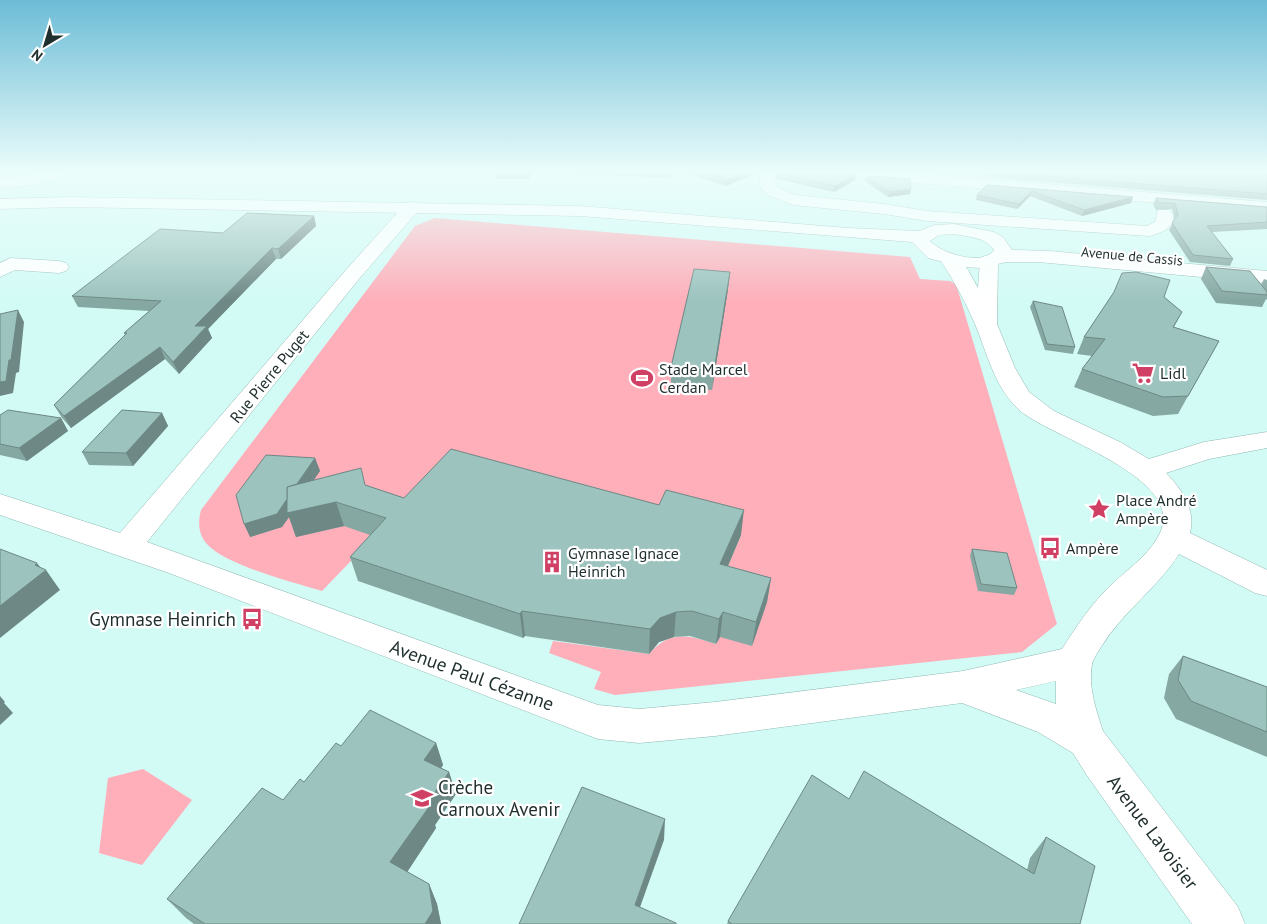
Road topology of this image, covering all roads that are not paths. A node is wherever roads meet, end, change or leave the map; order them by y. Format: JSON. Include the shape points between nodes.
{"nodes":[{"id":1,"x":405,"y":215,"type":"edge"},
{"id":2,"x":630,"y":215,"type":"edge"},
{"id":3,"x":898,"y":215,"type":"edge"},
{"id":4,"x":1161,"y":215,"type":"edge"},
{"id":5,"x":960,"y":218,"type":"junction"},
{"id":6,"x":1035,"y":222,"type":"junction"},
{"id":7,"x":929,"y":228,"type":"junction"},
{"id":8,"x":848,"y":233,"type":"junction"},
{"id":9,"x":994,"y":248,"type":"junction"},
{"id":10,"x":940,"y":255,"type":"junction"},
{"id":11,"x":60,"y":267,"type":"dead end"},
{"id":12,"x":1267,"y":269,"type":"edge"},
{"id":13,"x":0,"y":271,"type":"edge"},
{"id":14,"x":1267,"y":277,"type":"edge"},
{"id":15,"x":986,"y":324,"type":"junction"},
{"id":16,"x":1267,"y":440,"type":"edge"},
{"id":17,"x":1146,"y":470,"type":"junction"},
{"id":18,"x":0,"y":504,"type":"edge"},
{"id":19,"x":1174,"y":538,"type":"junction"},
{"id":20,"x":128,"y":546,"type":"junction"},
{"id":21,"x":1267,"y":584,"type":"edge"},
{"id":22,"x":1074,"y":661,"type":"junction"},
{"id":23,"x":963,"y":686,"type":"junction"},
{"id":24,"x":1087,"y":740,"type":"junction"},
{"id":25,"x":1221,"y":924,"type":"edge"}],
"edges":[{"from":1,"to":20,"type":"street","name":"Rue Pierre Puget"},
{"from":2,"to":8,"type":"street","name":"Avenue de Cassis"},
{"from":3,"to":7,"type":"street"},
{"from":4,"to":6,"type":"street","via":[[1163,225],[1149,231]]},
{"from":5,"to":6,"type":"street"},
{"from":5,"to":7,"type":"street"},
{"from":5,"to":9,"type":"street","via":[[979,222]]},
{"from":6,"to":9,"type":"street","via":[[1006,226]]},
{"from":7,"to":8,"type":"street","name":"Avenue de Cassis"},
{"from":7,"to":9,"type":"street","name":"Avenue de Cassis","via":[[982,234]]},
{"from":7,"to":10,"type":"street","via":[[921,242]]},
{"from":8,"to":10,"type":"street","name":"Avenue de Cassis"},
{"from":9,"to":10,"type":"street","name":"Avenue de Cassis","via":[[962,261]]},
{"from":9,"to":12,"type":"street","name":"Avenue de Cassis","via":[[1049,249]]},
{"from":9,"to":14,"type":"street","name":"Avenue de Cassis","via":[[1050,257]]},
{"from":9,"to":15,"type":"street"},
{"from":10,"to":15,"type":"street","via":[[963,280]]},
{"from":11,"to":13,"type":"street","via":[[11,264]]},
{"from":15,"to":17,"type":"street","via":[[1013,388],[1027,405],[1056,424],[1115,451]]},
{"from":16,"to":17,"type":"street","via":[[1204,451]]},
{"from":17,"to":19,"type":"street","via":[[1173,501],[1178,518]]},
{"from":18,"to":20,"type":"street","name":"Avenue Paul Cézanne"},
{"from":19,"to":21,"type":"street"},
{"from":19,"to":22,"type":"street","via":[[1156,564],[1120,597]]},
{"from":20,"to":23,"type":"street","name":"Avenue Paul Cézanne","via":[[598,722],[639,726],[715,719]]},
{"from":22,"to":23,"type":"street","name":"Avenue Paul Cézanne"},
{"from":22,"to":24,"type":"street","name":"Avenue Lavoisier","via":[[1074,702]]},
{"from":23,"to":24,"type":"street","name":"Avenue Paul Cézanne","via":[[1052,720]]},
{"from":24,"to":25,"type":"street","name":"Avenue Lavoisier"}]}
